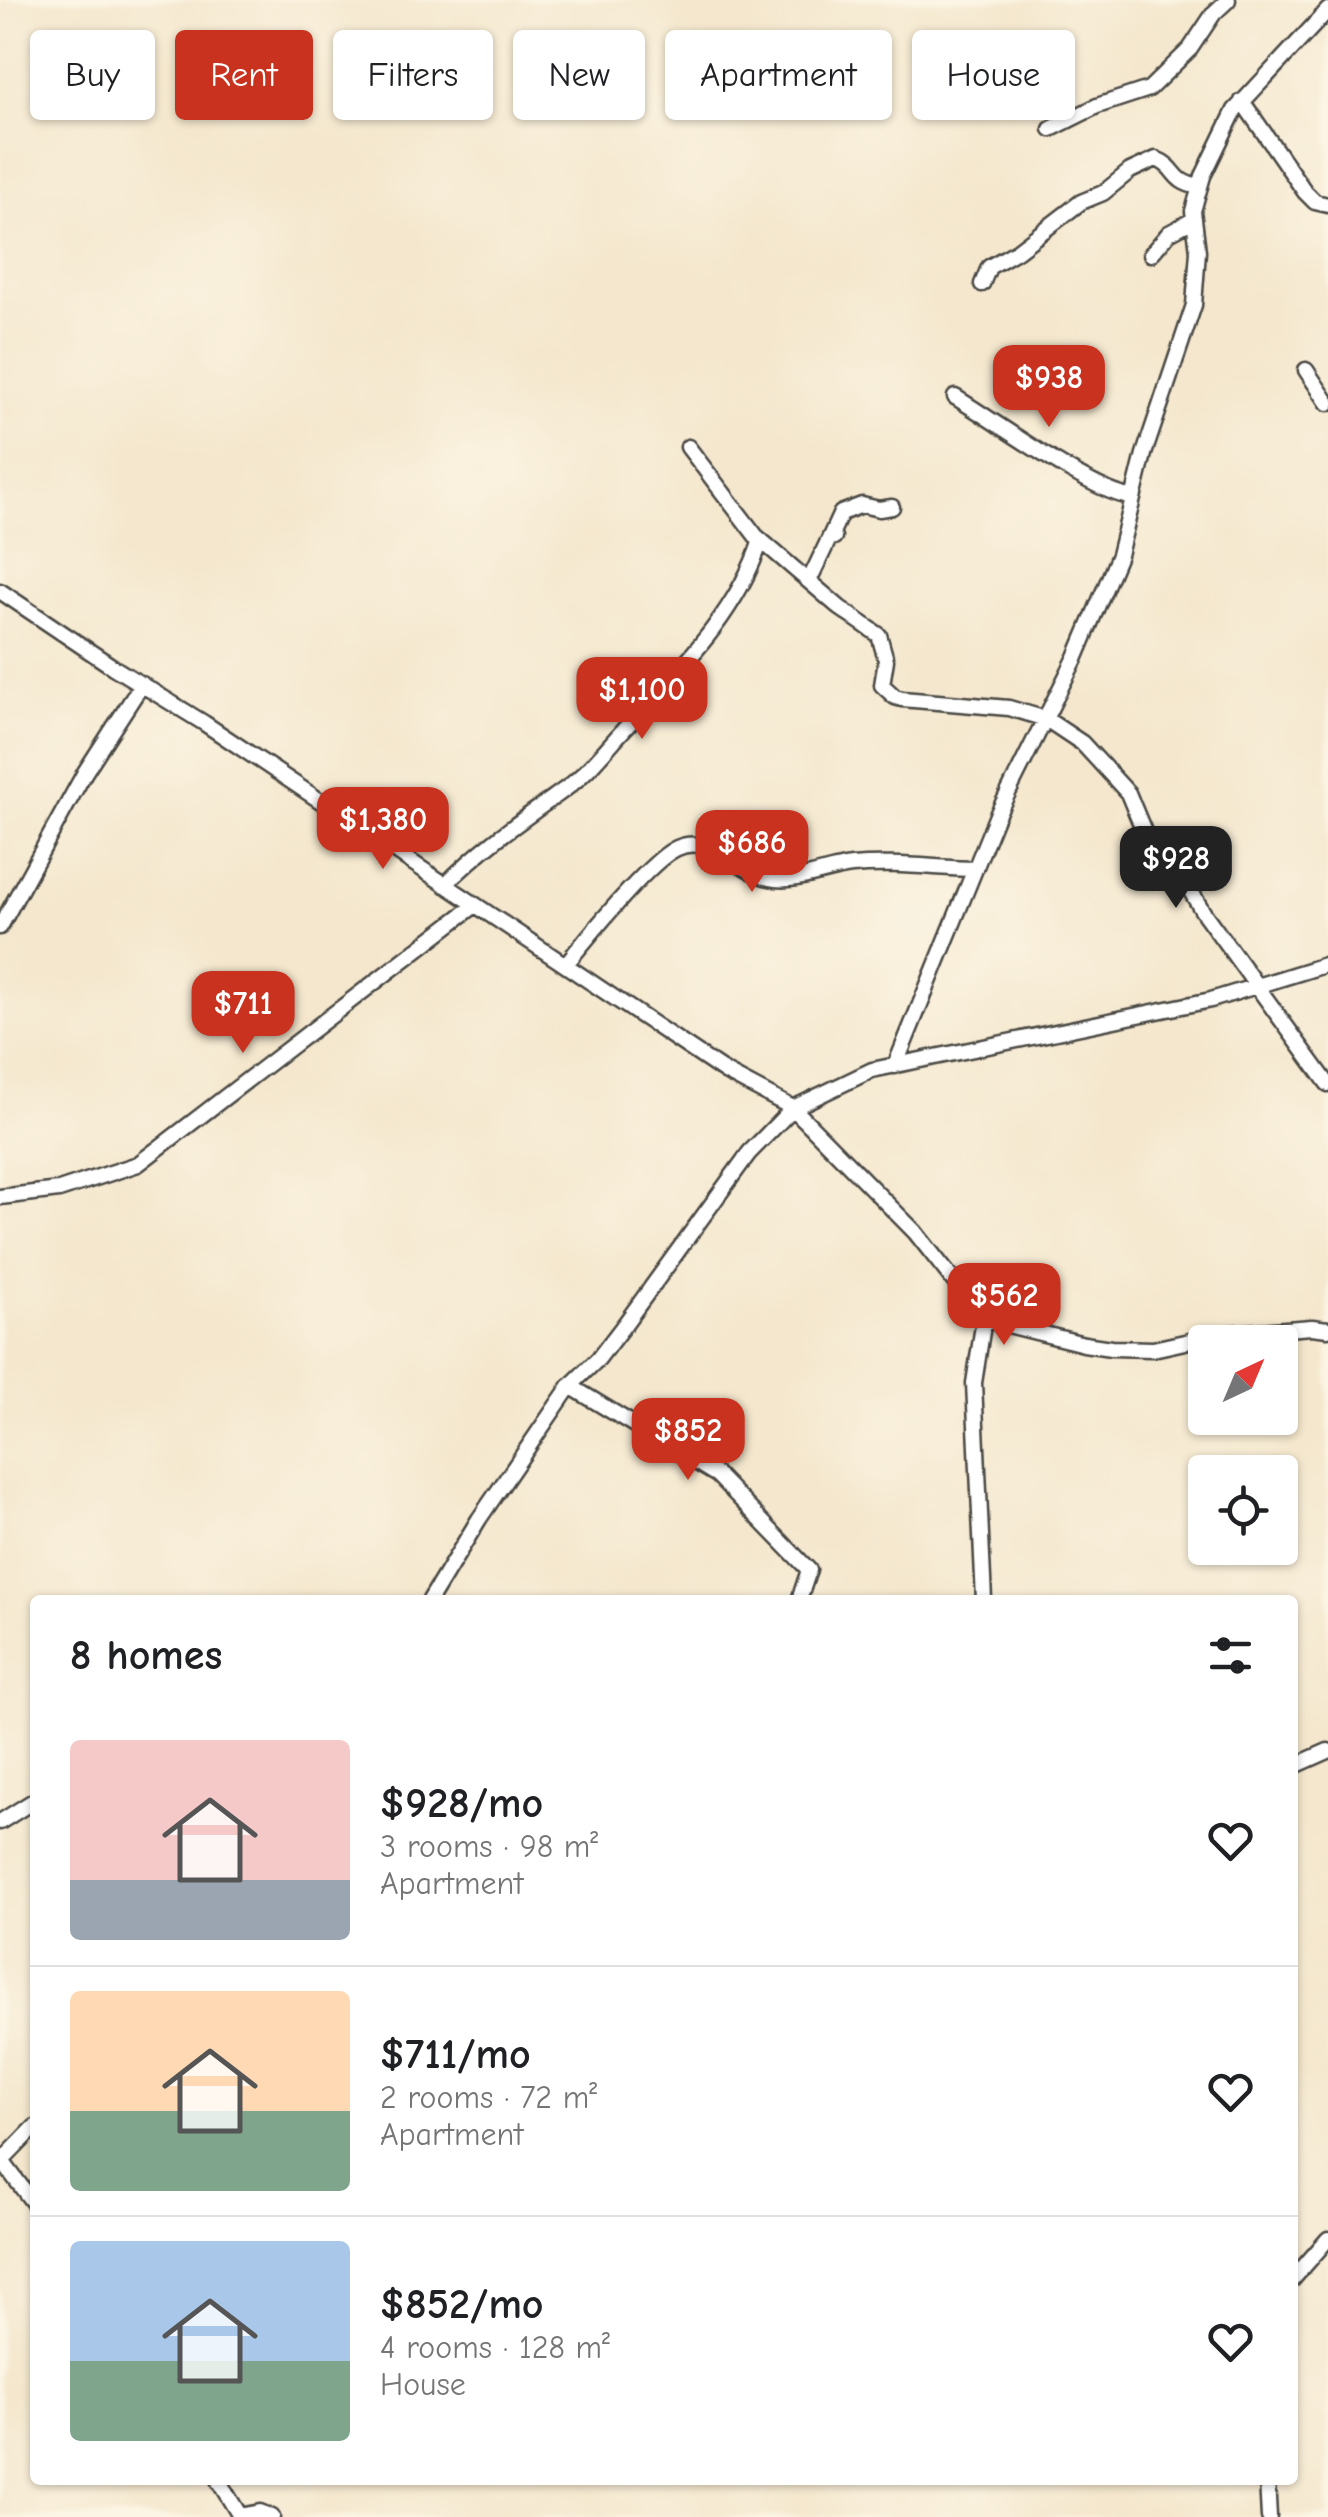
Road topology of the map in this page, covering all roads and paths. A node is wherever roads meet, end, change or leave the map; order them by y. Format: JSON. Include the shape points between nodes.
{"nodes":[{"id":1,"x":1228,"y":0,"type":"edge"},
{"id":2,"x":1328,"y":10,"type":"edge"},
{"id":3,"x":1242,"y":101,"type":"junction"},
{"id":4,"x":1051,"y":130,"type":"dead end"},
{"id":5,"x":1199,"y":187,"type":"junction"},
{"id":6,"x":1328,"y":204,"type":"edge"},
{"id":7,"x":1192,"y":220,"type":"junction"},
{"id":8,"x":1151,"y":254,"type":"dead end"},
{"id":9,"x":982,"y":284,"type":"dead end"},
{"id":10,"x":1306,"y":370,"type":"dead end"},
{"id":11,"x":955,"y":396,"type":"dead end"},
{"id":12,"x":1328,"y":403,"type":"edge"},
{"id":13,"x":688,"y":447,"type":"dead end"},
{"id":14,"x":1132,"y":497,"type":"junction"},
{"id":15,"x":892,"y":506,"type":"dead end"},
{"id":16,"x":761,"y":540,"type":"junction"},
{"id":17,"x":808,"y":582,"type":"junction"},
{"id":18,"x":0,"y":591,"type":"edge"},
{"id":19,"x":142,"y":684,"type":"junction"},
{"id":20,"x":1046,"y":719,"type":"junction"},
{"id":21,"x":974,"y":869,"type":"junction"},
{"id":22,"x":444,"y":885,"type":"junction"},
{"id":23,"x":474,"y":906,"type":"junction"},
{"id":24,"x":0,"y":927,"type":"edge"},
{"id":25,"x":566,"y":964,"type":"junction"},
{"id":26,"x":1328,"y":964,"type":"edge"},
{"id":27,"x":1258,"y":987,"type":"junction"},
{"id":28,"x":894,"y":1066,"type":"junction"},
{"id":29,"x":1328,"y":1084,"type":"edge"},
{"id":30,"x":793,"y":1108,"type":"junction"},
{"id":31,"x":0,"y":1197,"type":"edge"},
{"id":32,"x":984,"y":1319,"type":"junction"},
{"id":33,"x":1328,"y":1329,"type":"edge"},
{"id":34,"x":570,"y":1386,"type":"junction"},
{"id":35,"x":433,"y":1595,"type":"edge"},
{"id":36,"x":801,"y":1595,"type":"edge"},
{"id":37,"x":984,"y":1595,"type":"edge"},
{"id":38,"x":1328,"y":1751,"type":"edge"},
{"id":39,"x":1298,"y":1764,"type":"edge"},
{"id":40,"x":30,"y":1803,"type":"edge"},
{"id":41,"x":0,"y":1822,"type":"edge"},
{"id":42,"x":30,"y":2132,"type":"edge"},
{"id":43,"x":1,"y":2162,"type":"edge"},
{"id":44,"x":30,"y":2198,"type":"edge"},
{"id":45,"x":1328,"y":2239,"type":"edge"},
{"id":46,"x":1298,"y":2273,"type":"edge"},
{"id":47,"x":221,"y":2485,"type":"edge"},
{"id":48,"x":1267,"y":2485,"type":"edge"},
{"id":49,"x":272,"y":2517,"type":"edge"},
{"id":50,"x":1269,"y":2517,"type":"edge"}],
"edges":[{"from":1,"to":4,"type":"street","via":[[1148,89]]},
{"from":2,"to":3,"type":"street"},
{"from":3,"to":5,"type":"street"},
{"from":3,"to":6,"type":"street","via":[[1305,192]]},
{"from":5,"to":7,"type":"street"},
{"from":5,"to":9,"type":"street","via":[[1176,179],[1156,158],[989,267]]},
{"from":7,"to":8,"type":"street"},
{"from":7,"to":14,"type":"street","via":[[1198,251],[1194,305]]},
{"from":10,"to":12,"type":"street"},
{"from":11,"to":14,"type":"street","via":[[1073,470]]},
{"from":13,"to":16,"type":"street"},
{"from":14,"to":20,"type":"street","via":[[1113,569]]},
{"from":15,"to":17,"type":"street","via":[[862,505],[841,513]]},
{"from":16,"to":17,"type":"street"},
{"from":16,"to":22,"type":"street","via":[[720,622],[686,662],[569,786]]},
{"from":17,"to":20,"type":"street","via":[[879,636],[886,660],[882,685],[895,697],[982,704]]},
{"from":18,"to":19,"type":"street"},
{"from":19,"to":22,"type":"street"},
{"from":19,"to":24,"type":"street"},
{"from":20,"to":21,"type":"street"},
{"from":20,"to":27,"type":"street","via":[[1122,785],[1145,834],[1175,864]]},
{"from":21,"to":25,"type":"street","via":[[850,866],[772,879],[703,845],[677,848]]},
{"from":21,"to":28,"type":"street"},
{"from":22,"to":23,"type":"street"},
{"from":23,"to":25,"type":"street"},
{"from":23,"to":31,"type":"street","via":[[138,1164],[59,1190]]},
{"from":25,"to":30,"type":"street","via":[[725,1072]]},
{"from":26,"to":27,"type":"street"},
{"from":27,"to":28,"type":"street"},
{"from":27,"to":29,"type":"street"},
{"from":28,"to":30,"type":"street","via":[[842,1082]]},
{"from":30,"to":32,"type":"street","via":[[915,1232]]},
{"from":30,"to":34,"type":"street","via":[[749,1154],[598,1358]]},
{"from":32,"to":33,"type":"street","via":[[1125,1348]]},
{"from":32,"to":37,"type":"street","via":[[974,1383]]},
{"from":34,"to":35,"type":"street"},
{"from":34,"to":36,"type":"street","via":[[717,1475],[809,1570]]},
{"from":38,"to":39,"type":"street"},
{"from":40,"to":41,"type":"street"},
{"from":42,"to":43,"type":"street"},
{"from":43,"to":44,"type":"street"},
{"from":45,"to":46,"type":"street"},
{"from":47,"to":49,"type":"street","via":[[240,2516]]},
{"from":48,"to":50,"type":"street"}]}
